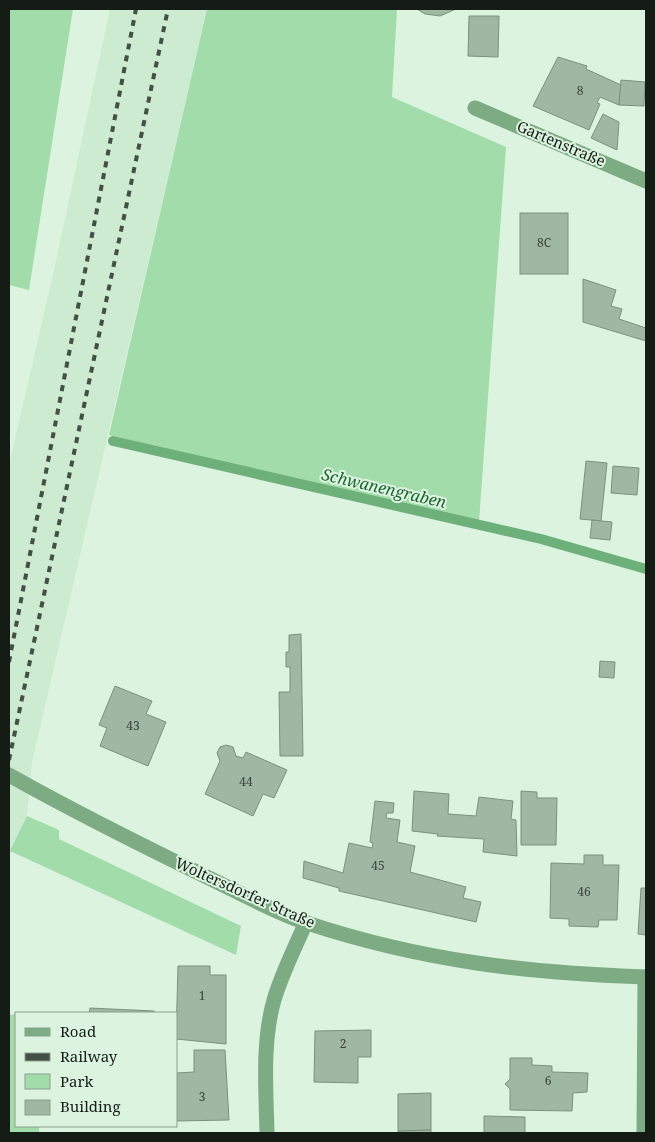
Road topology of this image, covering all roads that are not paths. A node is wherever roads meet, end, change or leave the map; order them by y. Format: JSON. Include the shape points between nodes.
{"nodes":[{"id":1,"x":475,"y":108,"type":"dead end"},
{"id":2,"x":646,"y":180,"type":"edge"},
{"id":3,"x":9,"y":775,"type":"edge"},
{"id":4,"x":306,"y":922,"type":"junction"},
{"id":5,"x":646,"y":977,"type":"edge"},
{"id":6,"x":267,"y":1133,"type":"edge"},
{"id":7,"x":644,"y":1133,"type":"edge"}],
"edges":[{"from":1,"to":2,"type":"street","name":"Gartenstraße"},
{"from":3,"to":4,"type":"street","name":"Woltersdorfer Straße","via":[[175,862]]},
{"from":4,"to":5,"type":"street","name":"Woltersdorfer Straße","via":[[400,950],[480,964],[555,974]]},
{"from":4,"to":6,"type":"street","via":[[282,978],[270,1023],[266,1074]]},
{"from":5,"to":7,"type":"street"}]}
